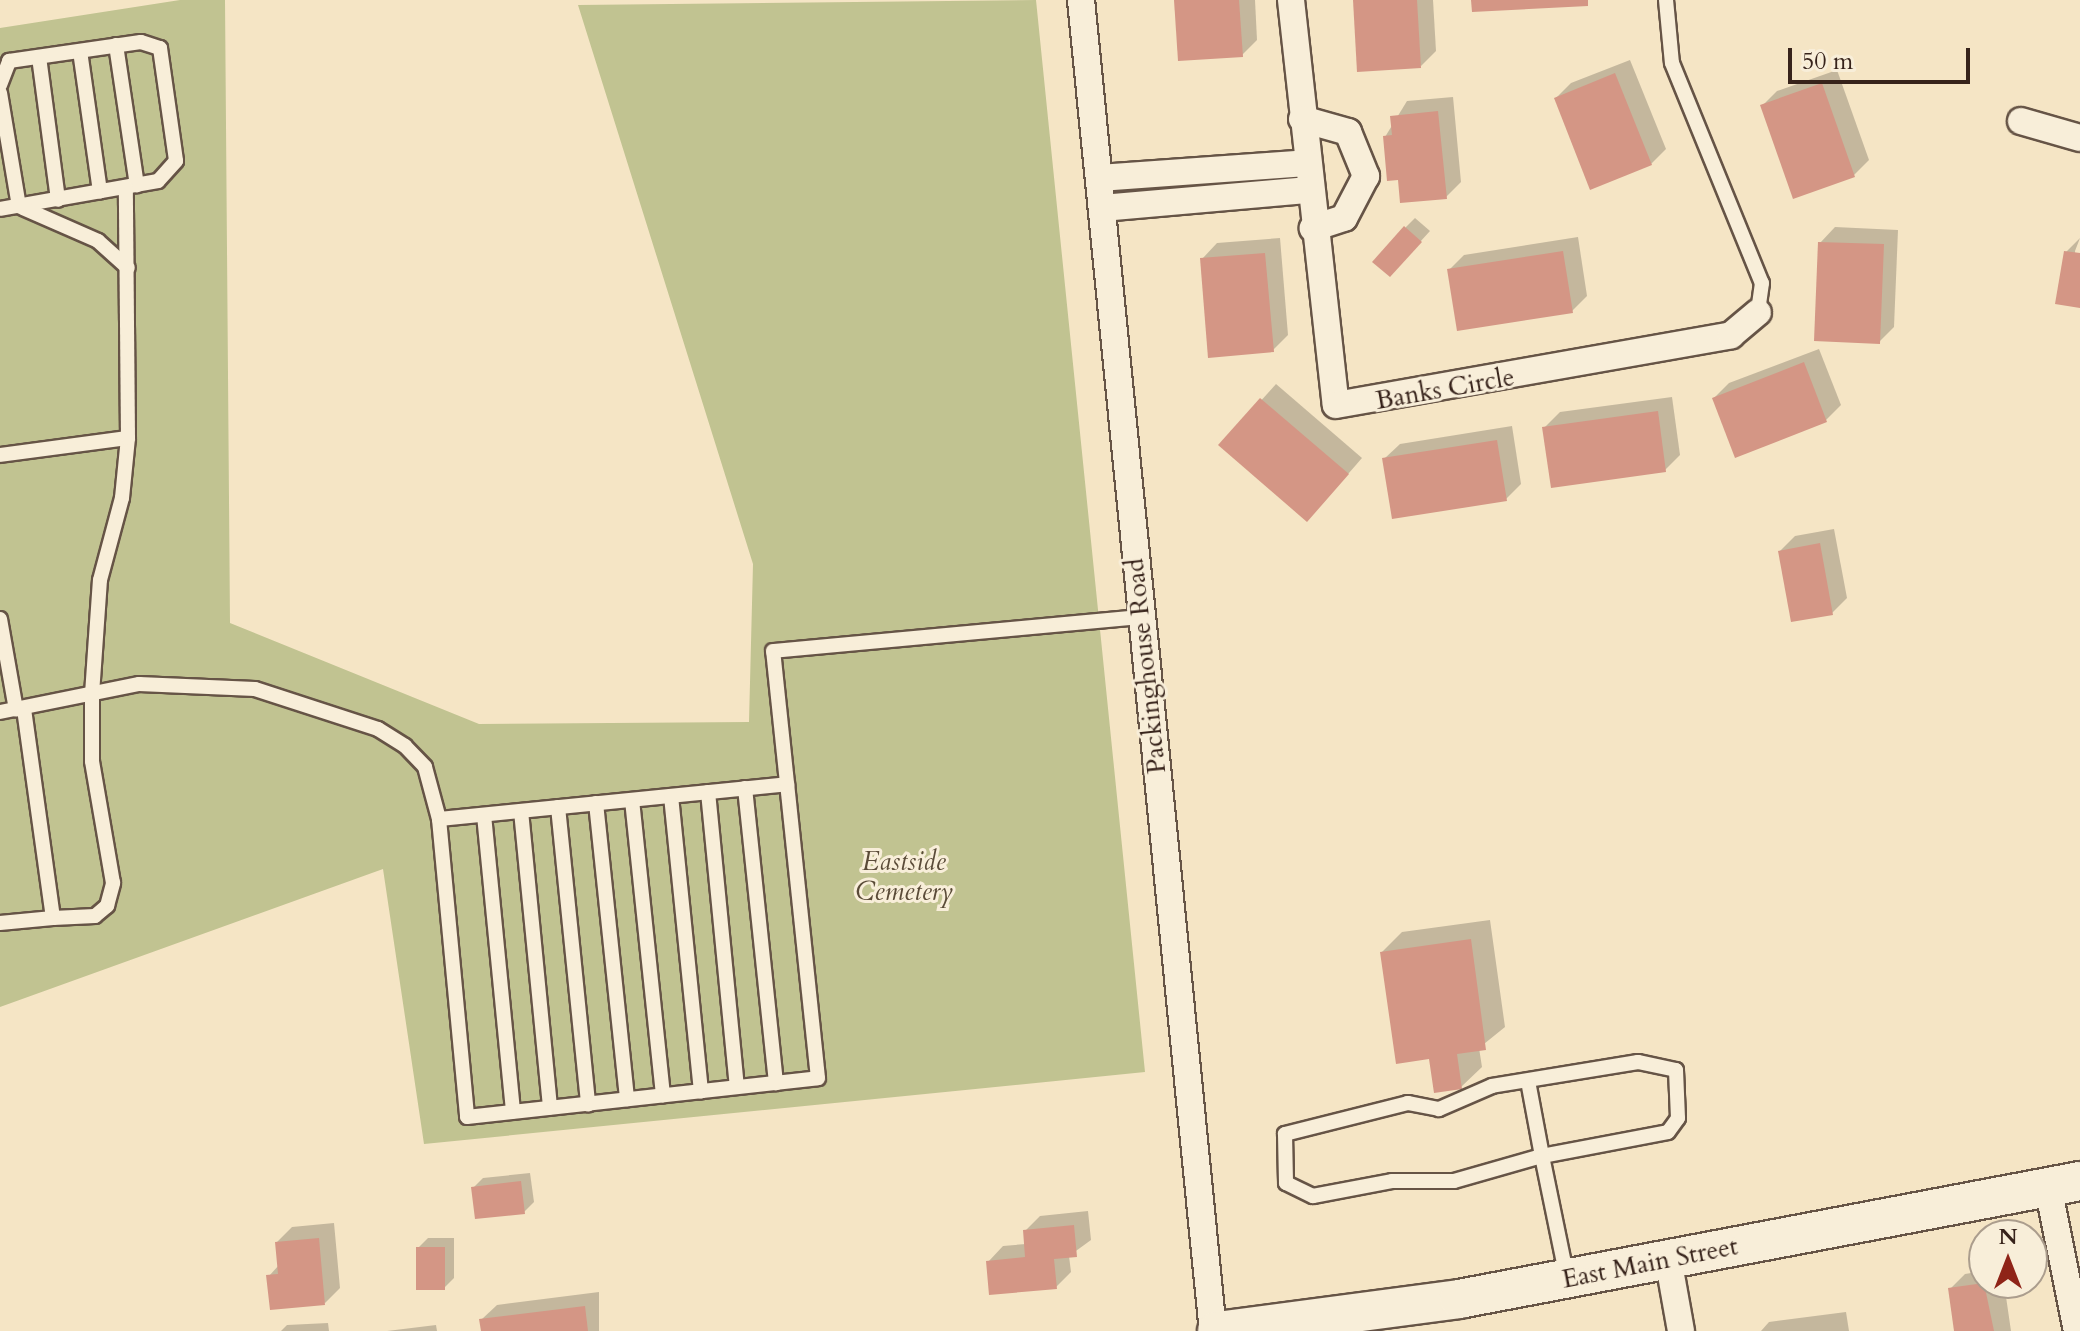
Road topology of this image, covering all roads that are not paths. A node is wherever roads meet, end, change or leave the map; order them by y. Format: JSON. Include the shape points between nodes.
{"nodes":[{"id":1,"x":1081,"y":0,"type":"edge"},
{"id":2,"x":1291,"y":0,"type":"edge"},
{"id":3,"x":1666,"y":0,"type":"edge"},
{"id":4,"x":116,"y":45,"type":"junction"},
{"id":5,"x":80,"y":51,"type":"junction"},
{"id":6,"x":39,"y":57,"type":"junction"},
{"id":7,"x":0,"y":85,"type":"edge"},
{"id":8,"x":0,"y":93,"type":"edge"},
{"id":9,"x":1302,"y":119,"type":"junction"},
{"id":10,"x":2021,"y":121,"type":"dead end"},
{"id":11,"x":2080,"y":138,"type":"edge"},
{"id":12,"x":1306,"y":163,"type":"junction"},
{"id":13,"x":1099,"y":178,"type":"junction"},
{"id":14,"x":131,"y":186,"type":"junction"},
{"id":15,"x":1309,"y":190,"type":"junction"},
{"id":16,"x":100,"y":192,"type":"junction"},
{"id":17,"x":58,"y":200,"type":"junction"},
{"id":18,"x":19,"y":206,"type":"junction"},
{"id":19,"x":1102,"y":208,"type":"junction"},
{"id":20,"x":0,"y":209,"type":"edge"},
{"id":21,"x":1313,"y":228,"type":"junction"},
{"id":22,"x":129,"y":269,"type":"junction"},
{"id":23,"x":1758,"y":312,"type":"joint"},
{"id":24,"x":128,"y":438,"type":"junction"},
{"id":25,"x":0,"y":455,"type":"edge"},
{"id":26,"x":1141,"y":617,"type":"junction"},
{"id":27,"x":0,"y":619,"type":"edge"},
{"id":28,"x":92,"y":694,"type":"junction"},
{"id":29,"x":20,"y":709,"type":"junction"},
{"id":30,"x":0,"y":712,"type":"edge"},
{"id":31,"x":787,"y":784,"type":"junction"},
{"id":32,"x":745,"y":788,"type":"junction"},
{"id":33,"x":708,"y":792,"type":"junction"},
{"id":34,"x":671,"y":796,"type":"junction"},
{"id":35,"x":632,"y":800,"type":"junction"},
{"id":36,"x":596,"y":803,"type":"junction"},
{"id":37,"x":558,"y":807,"type":"junction"},
{"id":38,"x":521,"y":811,"type":"junction"},
{"id":39,"x":484,"y":815,"type":"junction"},
{"id":40,"x":439,"y":819,"type":"junction"},
{"id":41,"x":53,"y":918,"type":"junction"},
{"id":42,"x":0,"y":923,"type":"edge"},
{"id":43,"x":1528,"y":1081,"type":"junction"},
{"id":44,"x":776,"y":1083,"type":"junction"},
{"id":45,"x":737,"y":1087,"type":"junction"},
{"id":46,"x":701,"y":1091,"type":"junction"},
{"id":47,"x":663,"y":1095,"type":"junction"},
{"id":48,"x":627,"y":1099,"type":"junction"},
{"id":49,"x":588,"y":1104,"type":"junction"},
{"id":50,"x":550,"y":1108,"type":"junction"},
{"id":51,"x":513,"y":1112,"type":"junction"},
{"id":52,"x":1542,"y":1156,"type":"junction"},
{"id":53,"x":2064,"y":1184,"type":"edge"},
{"id":54,"x":1668,"y":1258,"type":"junction"},
{"id":55,"x":1567,"y":1278,"type":"junction"},
{"id":56,"x":1215,"y":1331,"type":"edge"},
{"id":57,"x":1681,"y":1331,"type":"edge"},
{"id":58,"x":2077,"y":1331,"type":"edge"}],
"edges":[{"from":1,"to":13,"type":"street","name":"Packinghouse Road"},
{"from":2,"to":9,"type":"street","name":"Banks Circle"},
{"from":3,"to":23,"type":"lane","via":[[1672,63],[1762,283]]},
{"from":4,"to":5,"type":"lane"},
{"from":4,"to":14,"type":"lane"},
{"from":4,"to":14,"type":"lane","via":[[160,48],[174,138],[176,161],[158,181]]},
{"from":5,"to":6,"type":"lane"},
{"from":5,"to":16,"type":"lane"},
{"from":6,"to":7,"type":"lane","via":[[9,61]]},
{"from":6,"to":17,"type":"lane"},
{"from":8,"to":18,"type":"lane"},
{"from":9,"to":12,"type":"street","name":"Banks Circle"},
{"from":9,"to":21,"type":"street","via":[[1348,132],[1365,160],[1355,206]]},
{"from":10,"to":11,"type":"street"},
{"from":12,"to":13,"type":"street"},
{"from":12,"to":15,"type":"street","name":"Banks Circle"},
{"from":13,"to":19,"type":"street","name":"Packinghouse Road"},
{"from":14,"to":16,"type":"lane"},
{"from":14,"to":22,"type":"lane"},
{"from":15,"to":19,"type":"street"},
{"from":15,"to":21,"type":"street","name":"Banks Circle"},
{"from":16,"to":17,"type":"lane"},
{"from":17,"to":18,"type":"lane"},
{"from":18,"to":20,"type":"lane"},
{"from":18,"to":22,"type":"lane","via":[[98,241]]},
{"from":19,"to":26,"type":"street","name":"Packinghouse Road"},
{"from":21,"to":23,"type":"street","name":"Banks Circle","via":[[1336,405],[1731,335]]},
{"from":22,"to":24,"type":"lane"},
{"from":24,"to":25,"type":"lane"},
{"from":24,"to":28,"type":"lane","via":[[122,498],[100,580]]},
{"from":26,"to":31,"type":"lane","via":[[773,651]]},
{"from":26,"to":56,"type":"street","name":"Packinghouse Road"},
{"from":27,"to":29,"type":"lane"},
{"from":28,"to":29,"type":"lane"},
{"from":28,"to":40,"type":"lane","via":[[139,684],[218,682],[378,729],[425,767]]},
{"from":28,"to":41,"type":"lane","via":[[92,761],[113,883],[107,906],[95,916]]},
{"from":29,"to":30,"type":"lane"},
{"from":29,"to":41,"type":"lane"},
{"from":31,"to":32,"type":"lane"},
{"from":31,"to":44,"type":"lane","via":[[818,1078]]},
{"from":32,"to":33,"type":"lane"},
{"from":32,"to":44,"type":"lane"},
{"from":33,"to":34,"type":"lane"},
{"from":33,"to":45,"type":"lane"},
{"from":34,"to":35,"type":"lane"},
{"from":34,"to":46,"type":"lane"},
{"from":35,"to":36,"type":"lane"},
{"from":35,"to":47,"type":"lane"},
{"from":36,"to":37,"type":"lane"},
{"from":36,"to":48,"type":"lane"},
{"from":37,"to":38,"type":"lane"},
{"from":37,"to":49,"type":"lane"},
{"from":38,"to":39,"type":"lane"},
{"from":38,"to":50,"type":"lane"},
{"from":39,"to":40,"type":"lane"},
{"from":39,"to":51,"type":"lane"},
{"from":40,"to":51,"type":"lane","via":[[467,1117]]},
{"from":41,"to":42,"type":"lane"},
{"from":43,"to":52,"type":"lane"},
{"from":43,"to":52,"type":"lane","via":[[1662,1062],[1676,1070],[1681,1093],[1668,1132]]},
{"from":43,"to":52,"type":"lane","via":[[1492,1086],[1439,1109],[1408,1103],[1285,1134],[1286,1183],[1313,1196],[1392,1181],[1454,1181]]},
{"from":44,"to":45,"type":"lane"},
{"from":45,"to":46,"type":"lane"},
{"from":46,"to":47,"type":"lane"},
{"from":47,"to":48,"type":"lane"},
{"from":48,"to":49,"type":"lane"},
{"from":49,"to":50,"type":"lane"},
{"from":50,"to":51,"type":"lane"},
{"from":52,"to":55,"type":"lane"},
{"from":53,"to":54,"type":"main road","name":"East Main Street"},
{"from":53,"to":58,"type":"street"},
{"from":54,"to":55,"type":"main road","name":"East Main Street"},
{"from":54,"to":57,"type":"street"},
{"from":55,"to":56,"type":"main road","name":"East Main Street"}]}
